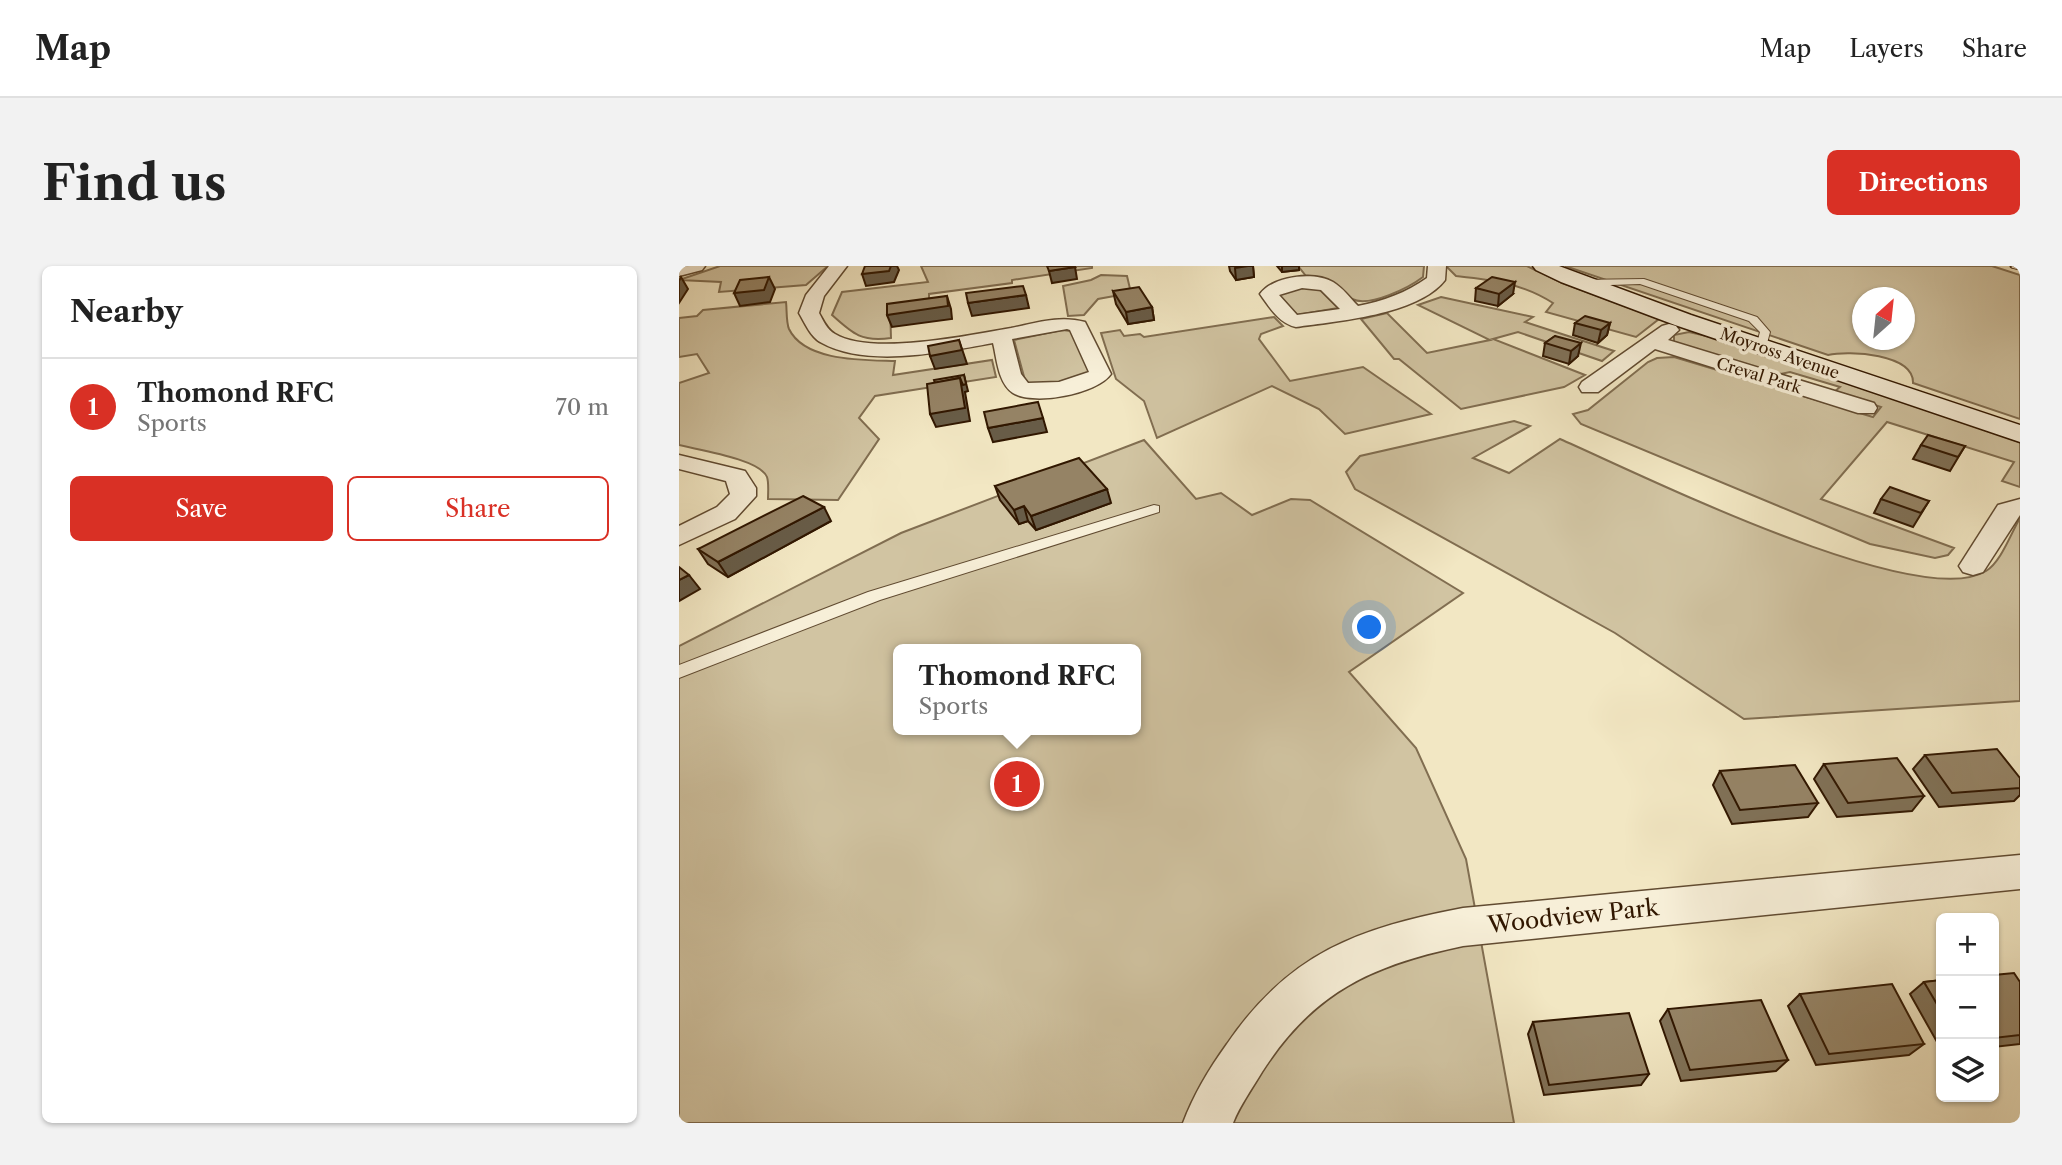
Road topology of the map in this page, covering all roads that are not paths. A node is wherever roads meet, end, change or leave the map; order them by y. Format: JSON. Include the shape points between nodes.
{"nodes":[{"id":1,"x":696,"y":266,"type":"edge"},
{"id":2,"x":838,"y":266,"type":"edge"},
{"id":3,"x":1437,"y":266,"type":"edge"},
{"id":4,"x":1543,"y":266,"type":"edge"},
{"id":5,"x":679,"y":271,"type":"edge"},
{"id":6,"x":1580,"y":283,"type":"junction"},
{"id":7,"x":1353,"y":312,"type":"dead end"},
{"id":8,"x":1683,"y":320,"type":"junction"},
{"id":9,"x":1001,"y":335,"type":"junction"},
{"id":10,"x":1653,"y":342,"type":"junction"},
{"id":11,"x":1761,"y":347,"type":"junction"},
{"id":12,"x":1590,"y":387,"type":"dead end"},
{"id":13,"x":1866,"y":408,"type":"dead end"},
{"id":14,"x":2020,"y":435,"type":"edge"},
{"id":15,"x":679,"y":462,"type":"edge"},
{"id":16,"x":2020,"y":507,"type":"edge"},
{"id":17,"x":1154,"y":509,"type":"dead end"},
{"id":18,"x":679,"y":537,"type":"edge"},
{"id":19,"x":1973,"y":566,"type":"dead end"},
{"id":20,"x":679,"y":672,"type":"edge"},
{"id":21,"x":2020,"y":872,"type":"edge"},
{"id":22,"x":1208,"y":1123,"type":"edge"}],
"edges":[{"from":1,"to":5,"type":"street"},
{"from":2,"to":9,"type":"street","via":[[815,295],[809,313],[825,337],[846,346],[874,351],[910,349]]},
{"from":3,"to":7,"type":"street","via":[[1436,280],[1427,288]]},
{"from":4,"to":6,"type":"street","name":"Moyross Avenue"},
{"from":6,"to":8,"type":"street","name":"Moyross Avenue"},
{"from":6,"to":11,"type":"lane","via":[[1641,281],[1753,318],[1765,332]]},
{"from":8,"to":10,"type":"street"},
{"from":8,"to":11,"type":"street","name":"Moyross Avenue"},
{"from":9,"to":9,"type":"street","via":[[1067,323],[1078,326],[1100,374],[1091,382],[1023,392],[1014,384]]},
{"from":10,"to":12,"type":"street"},
{"from":10,"to":13,"type":"street","name":"Creval Park"},
{"from":11,"to":14,"type":"street","name":"Moyross Avenue"},
{"from":15,"to":18,"type":"street","via":[[736,476],[743,488],[743,496],[726,513]]},
{"from":16,"to":19,"type":"street","via":[[2007,511]]},
{"from":17,"to":20,"type":"lane","via":[[874,596]]},
{"from":21,"to":22,"type":"street","name":"Woodview Park","via":[[1464,927],[1408,937],[1324,976],[1293,997],[1266,1025]]}]}
